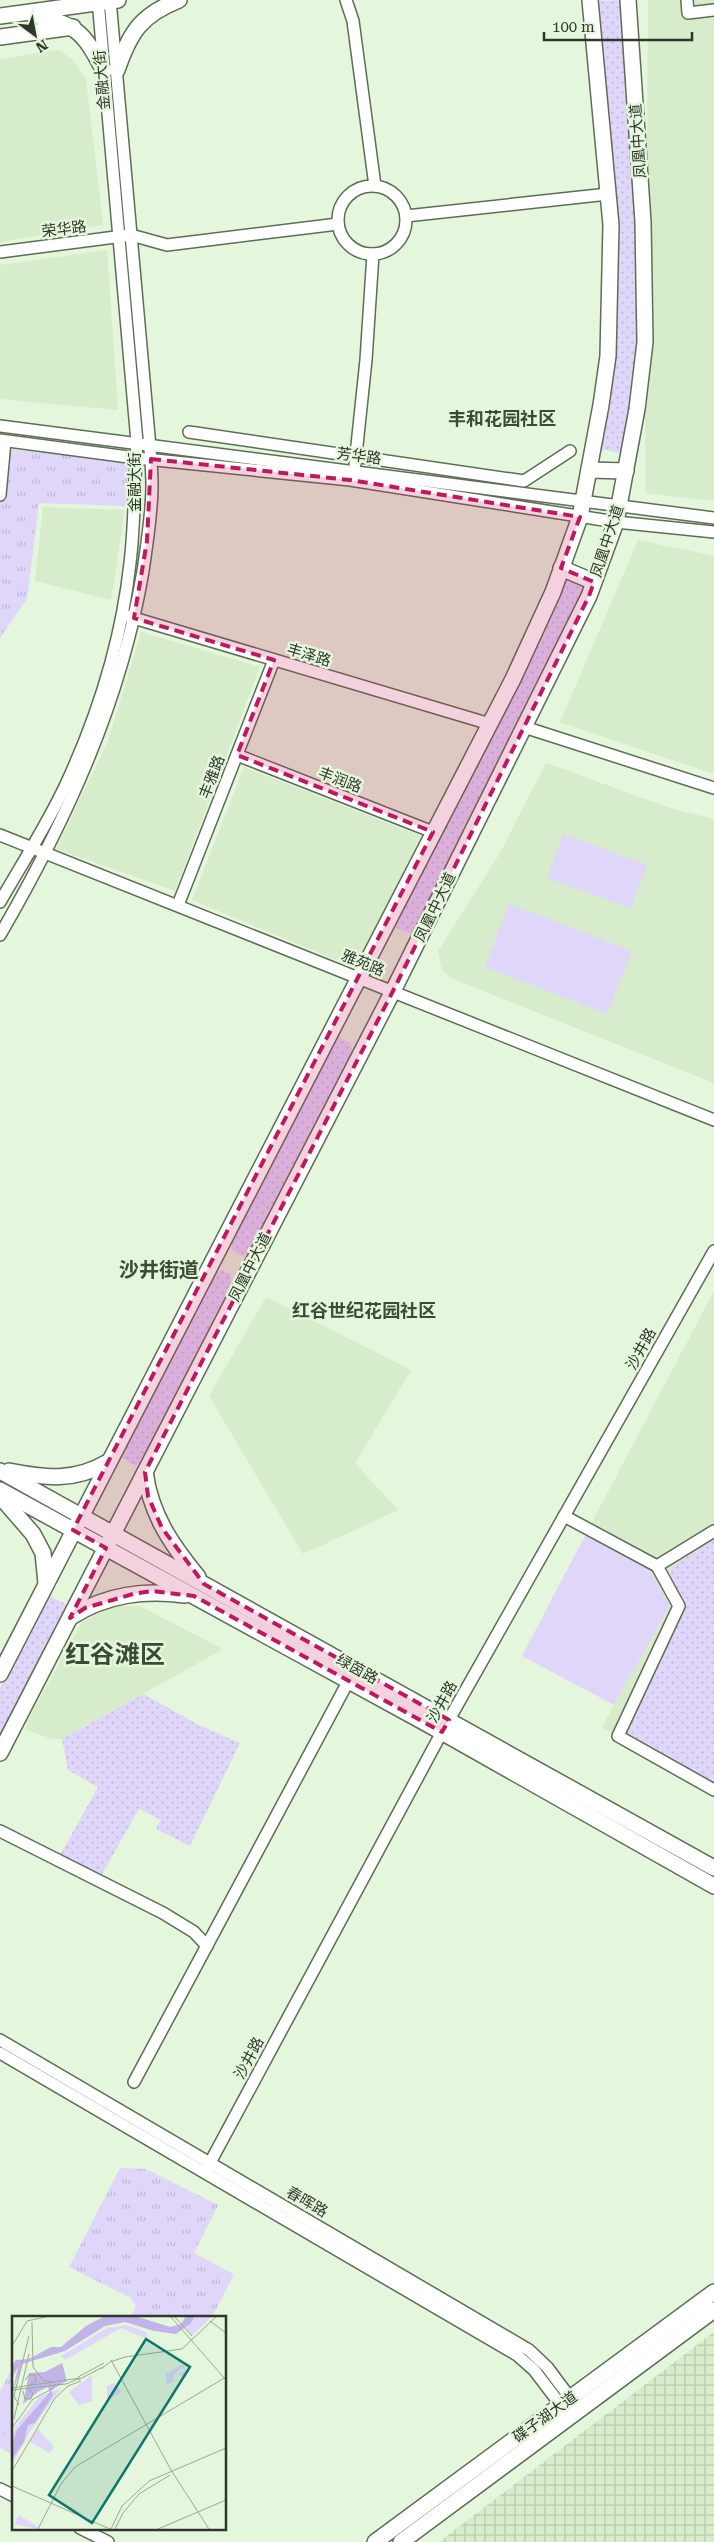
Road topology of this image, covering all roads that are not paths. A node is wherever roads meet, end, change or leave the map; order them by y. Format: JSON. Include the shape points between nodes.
{"nodes":[{"id":1,"x":179,"y":0,"type":"edge"},
{"id":2,"x":346,"y":0,"type":"edge"},
{"id":3,"x":586,"y":0,"type":"edge"},
{"id":4,"x":590,"y":0,"type":"edge"},
{"id":5,"x":628,"y":0,"type":"edge"},
{"id":6,"x":635,"y":0,"type":"edge"},
{"id":7,"x":687,"y":0,"type":"edge"},
{"id":8,"x":107,"y":1,"type":"edge"},
{"id":9,"x":714,"y":10,"type":"edge"},
{"id":10,"x":24,"y":12,"type":"junction"},
{"id":11,"x":0,"y":16,"type":"edge"},
{"id":12,"x":73,"y":27,"type":"junction"},
{"id":13,"x":630,"y":32,"type":"junction"},
{"id":14,"x":0,"y":37,"type":"edge"},
{"id":15,"x":596,"y":60,"type":"junction"},
{"id":16,"x":110,"y":70,"type":"junction"},
{"id":17,"x":375,"y":186,"type":"junction"},
{"id":18,"x":608,"y":194,"type":"junction"},
{"id":19,"x":406,"y":216,"type":"junction"},
{"id":20,"x":338,"y":224,"type":"junction"},
{"id":21,"x":131,"y":235,"type":"junction"},
{"id":22,"x":118,"y":237,"type":"junction"},
{"id":23,"x":0,"y":252,"type":"edge"},
{"id":24,"x":372,"y":254,"type":"junction"},
{"id":25,"x":0,"y":426,"type":"edge"},
{"id":26,"x":189,"y":432,"type":"dead end"},
{"id":27,"x":3,"y":440,"type":"edge"},
{"id":28,"x":137,"y":442,"type":"junction"},
{"id":29,"x":150,"y":444,"type":"junction"},
{"id":30,"x":570,"y":451,"type":"dead end"},
{"id":31,"x":356,"y":457,"type":"junction"},
{"id":32,"x":136,"y":458,"type":"junction"},
{"id":33,"x":151,"y":459,"type":"junction"},
{"id":34,"x":354,"y":470,"type":"junction"},
{"id":35,"x":589,"y":470,"type":"junction"},
{"id":36,"x":626,"y":472,"type":"junction"},
{"id":37,"x":0,"y":495,"type":"edge"},
{"id":38,"x":583,"y":500,"type":"junction"},
{"id":39,"x":620,"y":504,"type":"junction"},
{"id":40,"x":580,"y":517,"type":"junction"},
{"id":41,"x":714,"y":518,"type":"edge"},
{"id":42,"x":616,"y":522,"type":"junction"},
{"id":43,"x":714,"y":532,"type":"edge"},
{"id":44,"x":562,"y":568,"type":"junction"},
{"id":45,"x":594,"y":582,"type":"junction"},
{"id":46,"x":120,"y":615,"type":"junction"},
{"id":47,"x":134,"y":618,"type":"junction"},
{"id":48,"x":274,"y":660,"type":"junction"},
{"id":49,"x":490,"y":724,"type":"junction"},
{"id":50,"x":524,"y":727,"type":"junction"},
{"id":51,"x":236,"y":755,"type":"junction"},
{"id":52,"x":714,"y":788,"type":"edge"},
{"id":53,"x":433,"y":832,"type":"junction"},
{"id":54,"x":0,"y":834,"type":"edge"},
{"id":55,"x":32,"y":847,"type":"junction"},
{"id":56,"x":46,"y":852,"type":"junction"},
{"id":57,"x":0,"y":902,"type":"edge"},
{"id":58,"x":178,"y":905,"type":"junction"},
{"id":59,"x":0,"y":935,"type":"edge"},
{"id":60,"x":358,"y":977,"type":"junction"},
{"id":61,"x":393,"y":991,"type":"junction"},
{"id":62,"x":714,"y":1120,"type":"edge"},
{"id":63,"x":714,"y":1251,"type":"edge"},
{"id":64,"x":108,"y":1462,"type":"junction"},
{"id":65,"x":0,"y":1470,"type":"edge"},
{"id":66,"x":144,"y":1472,"type":"junction"},
{"id":67,"x":0,"y":1490,"type":"edge"},
{"id":68,"x":0,"y":1496,"type":"edge"},
{"id":69,"x":80,"y":1516,"type":"junction"},
{"id":70,"x":564,"y":1516,"type":"junction"},
{"id":71,"x":73,"y":1530,"type":"junction"},
{"id":72,"x":714,"y":1530,"type":"edge"},
{"id":73,"x":113,"y":1534,"type":"junction"},
{"id":74,"x":106,"y":1548,"type":"junction"},
{"id":75,"x":658,"y":1566,"type":"junction"},
{"id":76,"x":46,"y":1583,"type":"junction"},
{"id":77,"x":199,"y":1590,"type":"junction"},
{"id":78,"x":70,"y":1618,"type":"junction"},
{"id":79,"x":0,"y":1674,"type":"edge"},
{"id":80,"x":349,"y":1680,"type":"junction"},
{"id":81,"x":446,"y":1727,"type":"junction"},
{"id":82,"x":0,"y":1753,"type":"edge"},
{"id":83,"x":714,"y":1790,"type":"edge"},
{"id":84,"x":0,"y":1831,"type":"edge"},
{"id":85,"x":714,"y":1868,"type":"edge"},
{"id":86,"x":714,"y":1886,"type":"edge"},
{"id":87,"x":207,"y":1946,"type":"junction"},
{"id":88,"x":0,"y":2040,"type":"edge"},
{"id":89,"x":0,"y":2054,"type":"edge"},
{"id":90,"x":134,"y":2082,"type":"dead end"},
{"id":91,"x":207,"y":2167,"type":"junction"},
{"id":92,"x":714,"y":2292,"type":"edge"},
{"id":93,"x":714,"y":2310,"type":"edge"},
{"id":94,"x":566,"y":2402,"type":"junction"},
{"id":95,"x":575,"y":2414,"type":"junction"},
{"id":96,"x":0,"y":2489,"type":"edge"},
{"id":97,"x":12,"y":2495,"type":"edge"},
{"id":98,"x":84,"y":2530,"type":"edge"},
{"id":99,"x":108,"y":2542,"type":"edge"},
{"id":100,"x":375,"y":2542,"type":"edge"},
{"id":101,"x":401,"y":2542,"type":"edge"}],
"edges":[{"from":1,"to":16,"type":"main road","via":[[163,6],[135,28]]},
{"from":2,"to":17,"type":"street","via":[[353,22]]},
{"from":3,"to":15,"type":"main road"},
{"from":4,"to":15,"type":"main road"},
{"from":5,"to":13,"type":"main road","name":"凤凰中大道"},
{"from":6,"to":13,"type":"main road"},
{"from":7,"to":9,"type":"street","via":[[688,14]]},
{"from":8,"to":10,"type":"main road"},
{"from":8,"to":16,"type":"street","name":"金融大街"},
{"from":10,"to":11,"type":"main road"},
{"from":10,"to":12,"type":"main road"},
{"from":12,"to":14,"type":"main road"},
{"from":12,"to":16,"type":"main road"},
{"from":13,"to":36,"type":"main road","name":"凤凰中大道","via":[[643,222],[645,342],[638,409]]},
{"from":15,"to":18,"type":"main road"},
{"from":16,"to":21,"type":"street","name":"金融大街"},
{"from":16,"to":22,"type":"street","name":"金融大街"},
{"from":17,"to":19,"type":"street","via":[[392,192],[404,206]]},
{"from":17,"to":20,"type":"street","via":[[363,187],[348,197],[339,212]]},
{"from":18,"to":19,"type":"street"},
{"from":18,"to":35,"type":"main road","via":[[611,225],[608,356]]},
{"from":19,"to":24,"type":"street","via":[[406,227],[394,246]]},
{"from":20,"to":21,"type":"street","via":[[167,245]]},
{"from":20,"to":24,"type":"street","via":[[346,242],[363,253]]},
{"from":21,"to":22,"type":"street","name":"荣华路"},
{"from":21,"to":29,"type":"street","name":"金融大街"},
{"from":22,"to":23,"type":"street","name":"荣华路"},
{"from":22,"to":28,"type":"street","name":"金融大街"},
{"from":24,"to":31,"type":"street"},
{"from":25,"to":28,"type":"street","name":"芳华路"},
{"from":26,"to":31,"type":"street"},
{"from":27,"to":32,"type":"street","name":"芳华路"},
{"from":27,"to":37,"type":"street"},
{"from":28,"to":29,"type":"street","name":"芳华路"},
{"from":28,"to":32,"type":"street","name":"金融大街"},
{"from":29,"to":33,"type":"street","name":"金融大街"},
{"from":29,"to":34,"type":"street","name":"芳华路"},
{"from":30,"to":31,"type":"street","via":[[524,481]]},
{"from":31,"to":34,"type":"street"},
{"from":32,"to":33,"type":"street","name":"芳华路"},
{"from":32,"to":46,"type":"street","name":"金融大街","via":[[130,564]]},
{"from":33,"to":40,"type":"street","name":"芳华路","via":[[350,480]]},
{"from":33,"to":47,"type":"street","name":"金融大街","via":[[148,541]]},
{"from":34,"to":38,"type":"street","name":"芳华路"},
{"from":35,"to":36,"type":"main road"},
{"from":35,"to":38,"type":"main road"},
{"from":36,"to":39,"type":"main road","name":"凤凰中大道"},
{"from":38,"to":39,"type":"street","name":"芳华路"},
{"from":38,"to":40,"type":"main road"},
{"from":39,"to":41,"type":"street","name":"芳华路"},
{"from":39,"to":42,"type":"main road","name":"凤凰中大道"},
{"from":40,"to":42,"type":"street","name":"芳华路"},
{"from":40,"to":44,"type":"main road"},
{"from":42,"to":43,"type":"street","name":"芳华路"},
{"from":42,"to":45,"type":"main road","name":"凤凰中大道"},
{"from":44,"to":45,"type":"main road"},
{"from":44,"to":49,"type":"main road"},
{"from":45,"to":50,"type":"main road","name":"凤凰中大道"},
{"from":46,"to":47,"type":"street","name":"丰泽路"},
{"from":46,"to":55,"type":"street","name":"金融大街","via":[[114,649],[93,720],[67,781]]},
{"from":47,"to":48,"type":"street","name":"丰泽路"},
{"from":47,"to":56,"type":"street","name":"金融大街","via":[[119,678],[98,737]]},
{"from":48,"to":49,"type":"street","name":"丰泽路"},
{"from":48,"to":51,"type":"street","name":"丰雅路"},
{"from":49,"to":53,"type":"main road"},
{"from":50,"to":52,"type":"street"},
{"from":50,"to":61,"type":"main road","name":"凤凰中大道"},
{"from":51,"to":53,"type":"street","name":"丰润路"},
{"from":51,"to":58,"type":"street","name":"丰雅路"},
{"from":53,"to":60,"type":"main road"},
{"from":54,"to":55,"type":"street","name":"雅苑路"},
{"from":55,"to":56,"type":"street","name":"雅苑路"},
{"from":55,"to":57,"type":"street","name":"金融大街"},
{"from":56,"to":58,"type":"street","name":"雅苑路"},
{"from":56,"to":59,"type":"street","name":"金融大街"},
{"from":58,"to":60,"type":"street","name":"雅苑路"},
{"from":60,"to":61,"type":"street","name":"雅苑路"},
{"from":60,"to":64,"type":"main road"},
{"from":61,"to":62,"type":"street","name":"雅苑路"},
{"from":61,"to":66,"type":"main road","name":"凤凰中大道"},
{"from":63,"to":70,"type":"street","name":"沙井路"},
{"from":64,"to":65,"type":"main road","via":[[90,1471],[56,1478]]},
{"from":64,"to":69,"type":"main road"},
{"from":65,"to":69,"type":"main road","name":"绿茵路"},
{"from":66,"to":73,"type":"main road","name":"凤凰中大道"},
{"from":66,"to":77,"type":"main road","via":[[148,1496],[162,1528]]},
{"from":67,"to":71,"type":"main road","name":"绿茵路"},
{"from":68,"to":76,"type":"main road","via":[[33,1534],[43,1553]]},
{"from":69,"to":71,"type":"main road"},
{"from":69,"to":73,"type":"main road","name":"绿茵路"},
{"from":70,"to":75,"type":"street"},
{"from":70,"to":81,"type":"street","name":"沙井路"},
{"from":71,"to":74,"type":"main road","name":"绿茵路"},
{"from":71,"to":76,"type":"main road"},
{"from":72,"to":75,"type":"street"},
{"from":73,"to":74,"type":"main road","name":"凤凰中大道"},
{"from":73,"to":77,"type":"main road","name":"绿茵路"},
{"from":74,"to":77,"type":"main road","name":"绿茵路"},
{"from":74,"to":78,"type":"main road","name":"凤凰中大道"},
{"from":75,"to":83,"type":"street","via":[[679,1606],[618,1736]]},
{"from":76,"to":79,"type":"main road"},
{"from":77,"to":78,"type":"main road","via":[[133,1594],[85,1608]]},
{"from":77,"to":80,"type":"main road","name":"绿茵路"},
{"from":77,"to":81,"type":"main road","name":"绿茵路"},
{"from":78,"to":82,"type":"main road","name":"凤凰中大道"},
{"from":80,"to":81,"type":"main road","name":"绿茵路","via":[[396,1706]]},
{"from":80,"to":87,"type":"street"},
{"from":81,"to":85,"type":"main road","name":"绿茵路","via":[[509,1754]]},
{"from":81,"to":86,"type":"main road","name":"绿茵路"},
{"from":81,"to":91,"type":"street","name":"沙井路"},
{"from":84,"to":87,"type":"street","via":[[163,1913],[194,1932]]},
{"from":87,"to":90,"type":"street"},
{"from":88,"to":91,"type":"street","name":"春晖路"},
{"from":89,"to":91,"type":"street","name":"春晖路"},
{"from":91,"to":94,"type":"street","name":"春晖路","via":[[529,2350],[547,2367]]},
{"from":92,"to":94,"type":"main road","name":"碟子湖大道"},
{"from":93,"to":95,"type":"main road","name":"碟子湖大道"},
{"from":94,"to":95,"type":"street","name":"春晖路"},
{"from":94,"to":100,"type":"main road","name":"碟子湖大道"},
{"from":95,"to":101,"type":"main road","name":"碟子湖大道"},
{"from":96,"to":97,"type":"street"},
{"from":98,"to":99,"type":"street"}]}
